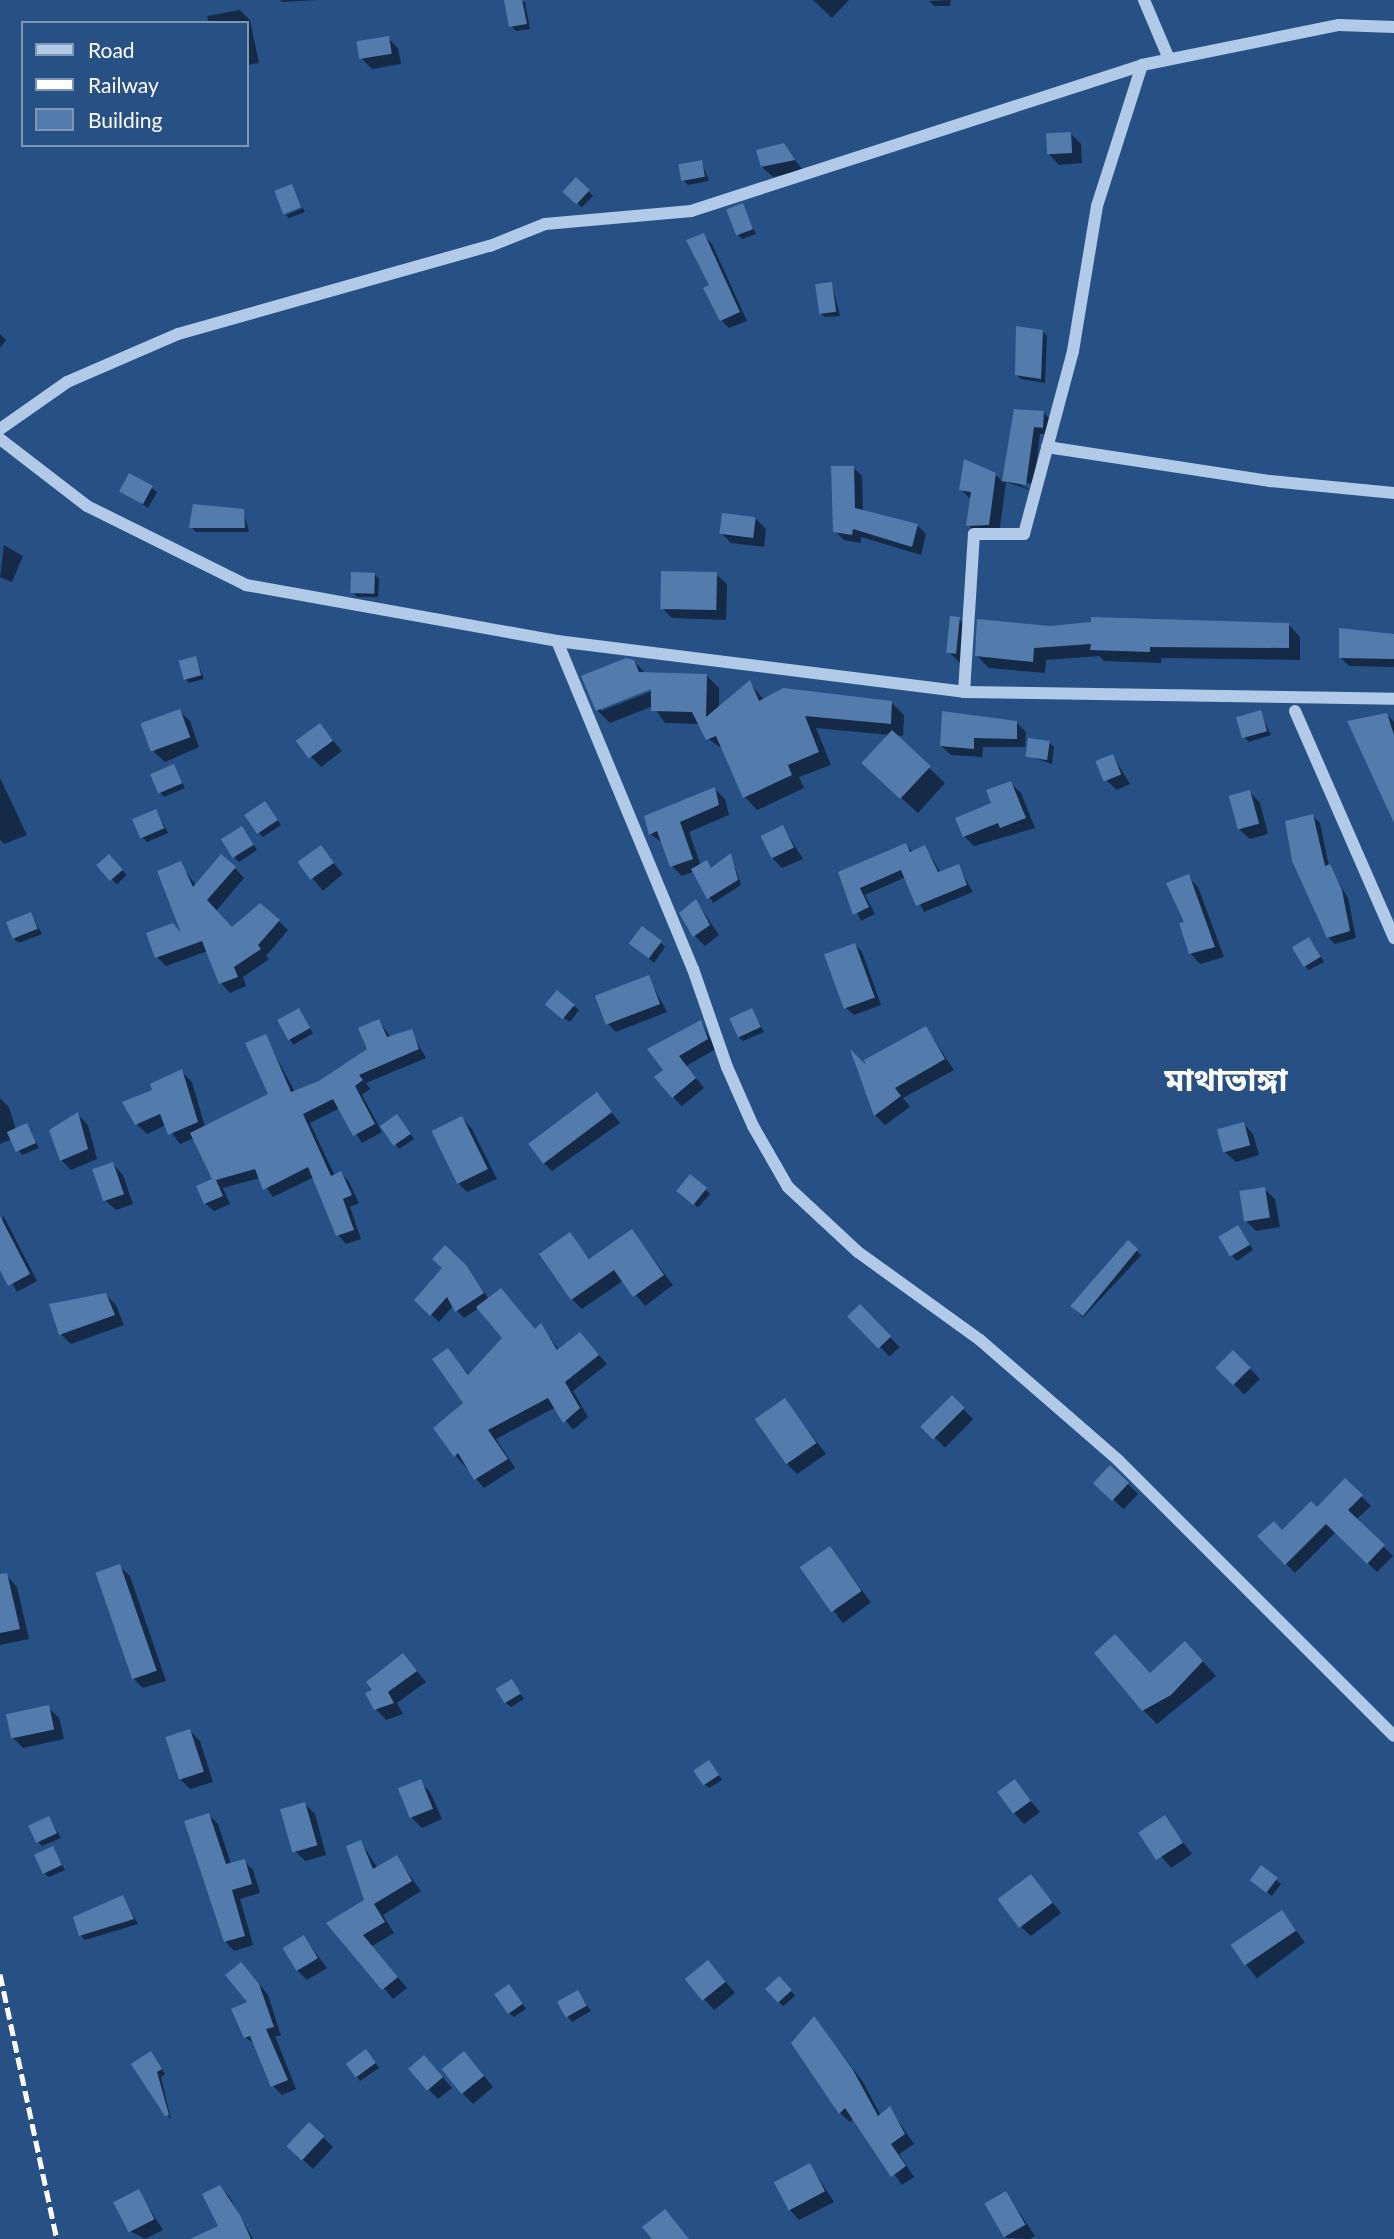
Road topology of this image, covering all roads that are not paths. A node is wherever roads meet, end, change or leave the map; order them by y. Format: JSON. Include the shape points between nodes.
{"nodes":[{"id":1,"x":1144,"y":0,"type":"edge"},
{"id":2,"x":1394,"y":27,"type":"edge"},
{"id":3,"x":1169,"y":60,"type":"junction"},
{"id":4,"x":1142,"y":65,"type":"junction"},
{"id":5,"x":0,"y":429,"type":"edge"},
{"id":6,"x":0,"y":439,"type":"edge"},
{"id":7,"x":1047,"y":447,"type":"junction"},
{"id":8,"x":1394,"y":493,"type":"edge"},
{"id":9,"x":557,"y":641,"type":"junction"},
{"id":10,"x":964,"y":692,"type":"junction"},
{"id":11,"x":1394,"y":699,"type":"edge"},
{"id":12,"x":1295,"y":711,"type":"dead end"},
{"id":13,"x":1394,"y":937,"type":"edge"},
{"id":14,"x":1394,"y":1736,"type":"edge"}],
"edges":[{"from":1,"to":3,"type":"street"},
{"from":2,"to":3,"type":"street","via":[[1339,25]]},
{"from":3,"to":4,"type":"street"},
{"from":4,"to":5,"type":"street","via":[[691,211],[545,224],[490,246],[178,334],[68,382]]},
{"from":4,"to":7,"type":"street","via":[[1097,206],[1073,352]]},
{"from":6,"to":9,"type":"street","via":[[87,506],[246,585]]},
{"from":7,"to":8,"type":"street","via":[[1270,481]]},
{"from":7,"to":10,"type":"street","via":[[1024,534],[974,534]]},
{"from":9,"to":10,"type":"street"},
{"from":9,"to":14,"type":"street","via":[[693,969],[727,1067],[753,1126],[788,1187],[858,1252],[980,1340],[1109,1451]]},
{"from":10,"to":11,"type":"street"},
{"from":12,"to":13,"type":"street"}]}
